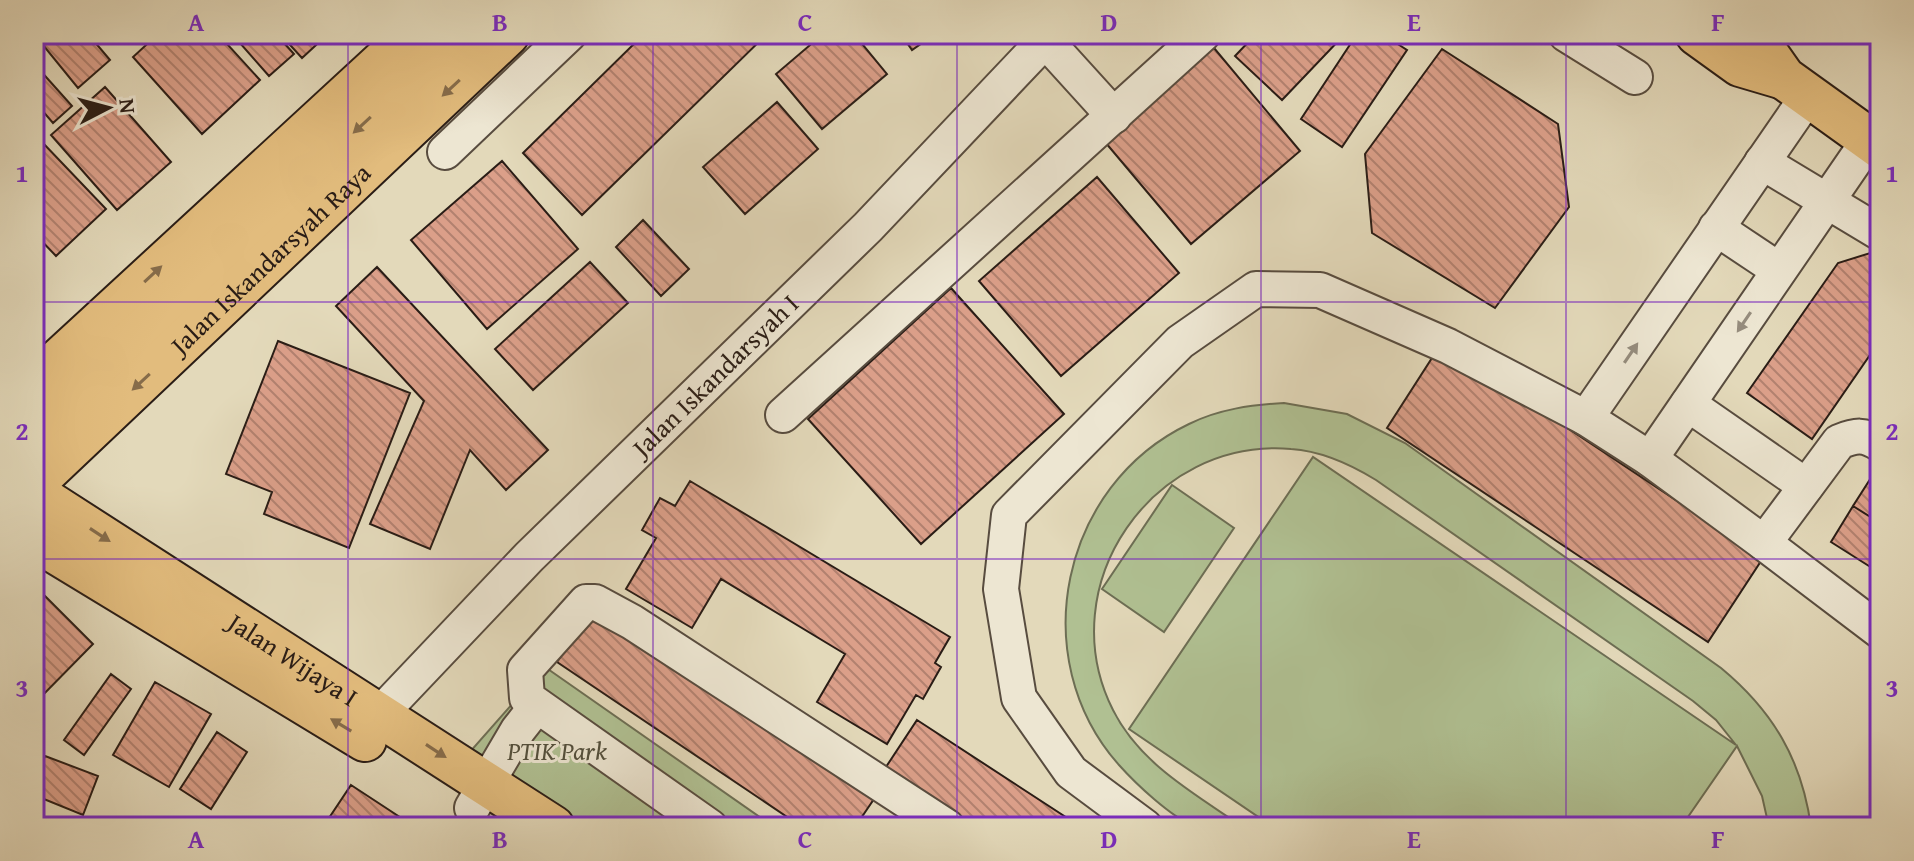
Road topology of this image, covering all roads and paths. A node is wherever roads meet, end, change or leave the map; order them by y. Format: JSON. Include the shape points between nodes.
{"nodes":[{"id":1,"x":413,"y":34,"type":"edge"},
{"id":2,"x":460,"y":34,"type":"edge"},
{"id":3,"x":508,"y":34,"type":"edge"},
{"id":4,"x":569,"y":34,"type":"edge"},
{"id":5,"x":1203,"y":34,"type":"edge"},
{"id":6,"x":1566,"y":34,"type":"edge"},
{"id":7,"x":1697,"y":34,"type":"edge"},
{"id":8,"x":1753,"y":34,"type":"edge"},
{"id":9,"x":1048,"y":37,"type":"edge"},
{"id":10,"x":1635,"y":77,"type":"dead end"},
{"id":11,"x":1796,"y":87,"type":"junction"},
{"id":12,"x":1114,"y":116,"type":"junction"},
{"id":13,"x":1874,"y":144,"type":"edge"},
{"id":14,"x":445,"y":152,"type":"dead end"},
{"id":15,"x":1762,"y":162,"type":"junction"},
{"id":16,"x":1826,"y":200,"type":"junction"},
{"id":17,"x":1716,"y":228,"type":"junction"},
{"id":18,"x":1880,"y":233,"type":"edge"},
{"id":19,"x":1779,"y":270,"type":"junction"},
{"id":20,"x":34,"y":383,"type":"edge"},
{"id":21,"x":1688,"y":404,"type":"junction"},
{"id":22,"x":783,"y":415,"type":"dead end"},
{"id":23,"x":1586,"y":418,"type":"junction"},
{"id":24,"x":34,"y":432,"type":"edge"},
{"id":25,"x":1880,"y":444,"type":"edge"},
{"id":26,"x":1650,"y":459,"type":"junction"},
{"id":27,"x":34,"y":483,"type":"edge"},
{"id":28,"x":1806,"y":486,"type":"junction"},
{"id":29,"x":34,"y":493,"type":"edge"},
{"id":30,"x":34,"y":539,"type":"edge"},
{"id":31,"x":1764,"y":543,"type":"junction"},
{"id":32,"x":1880,"y":631,"type":"edge"},
{"id":33,"x":536,"y":707,"type":"junction"},
{"id":34,"x":379,"y":715,"type":"junction"},
{"id":35,"x":486,"y":807,"type":"edge"},
{"id":36,"x":928,"y":822,"type":"edge"},
{"id":37,"x":553,"y":827,"type":"edge"},
{"id":38,"x":710,"y":827,"type":"edge"},
{"id":39,"x":1145,"y":827,"type":"edge"}],
"edges":[{"from":20,"to":1,"type":"main road","one_way":true},
{"from":2,"to":24,"type":"main road","one_way":true},
{"from":3,"to":27,"type":"main road","name":"Jalan Iskandarsyah Raya","one_way":true},
{"from":4,"to":14,"type":"street"},
{"from":5,"to":12,"type":"street"},
{"from":6,"to":10,"type":"street"},
{"from":7,"to":11,"type":"main road","via":[[1740,65]]},
{"from":8,"to":11,"type":"main road"},
{"from":9,"to":12,"type":"street"},
{"from":9,"to":34,"type":"street","name":"Jalan Iskandarsyah I","via":[[868,227],[529,557]]},
{"from":11,"to":13,"type":"main road"},
{"from":11,"to":15,"type":"street"},
{"from":12,"to":22,"type":"street"},
{"from":13,"to":16,"type":"street"},
{"from":15,"to":16,"type":"street"},
{"from":15,"to":17,"type":"street"},
{"from":16,"to":18,"type":"street"},
{"from":16,"to":19,"type":"street"},
{"from":17,"to":19,"type":"street"},
{"from":23,"to":17,"type":"street","one_way":true},
{"from":19,"to":21,"type":"street","one_way":true},
{"from":21,"to":26,"type":"street"},
{"from":21,"to":28,"type":"street"},
{"from":23,"to":26,"type":"street"},
{"from":23,"to":39,"type":"street","via":[[1448,346],[1320,290],[1256,289],[1180,342],[1009,515],[1001,589],[1019,698],[1071,772]]},
{"from":25,"to":28,"type":"street","via":[[1855,435],[1839,442]]},
{"from":26,"to":31,"type":"street"},
{"from":28,"to":31,"type":"street"},
{"from":29,"to":34,"type":"main road","name":"Jalan Wijaya I","one_way":true},
{"from":35,"to":30,"type":"main road","name":"Jalan Wijaya I","one_way":true},
{"from":31,"to":32,"type":"street"},
{"from":33,"to":35,"type":"street","via":[[518,730]]},
{"from":33,"to":36,"type":"street","via":[[527,698],[525,670],[576,610],[595,602]]},
{"from":33,"to":38,"type":"street"},
{"from":34,"to":35,"type":"main road","name":"Jalan Wijaya I","one_way":true},
{"from":35,"to":37,"type":"main road","name":"Jalan Wijaya I"}]}
